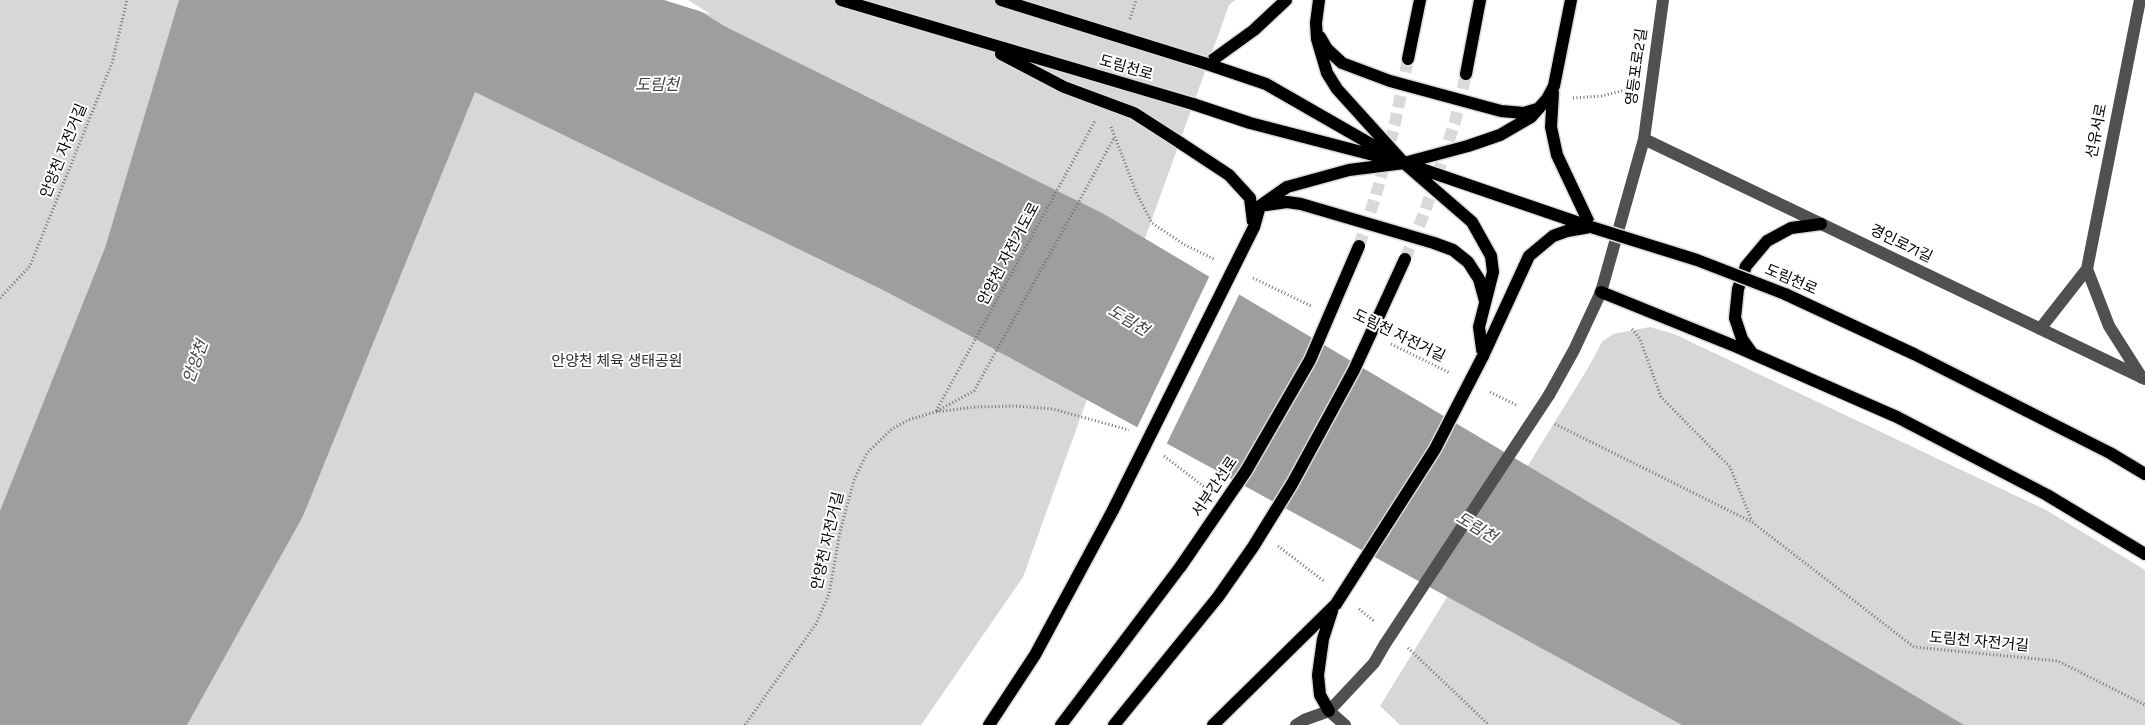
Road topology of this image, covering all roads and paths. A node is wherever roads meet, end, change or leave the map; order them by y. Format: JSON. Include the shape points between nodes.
{"nodes":[{"id":1,"x":127,"y":0,"type":"edge"},
{"id":2,"x":841,"y":0,"type":"edge"},
{"id":3,"x":1001,"y":0,"type":"edge"},
{"id":4,"x":1286,"y":0,"type":"edge"},
{"id":5,"x":1319,"y":0,"type":"edge"},
{"id":6,"x":1420,"y":0,"type":"edge"},
{"id":7,"x":1480,"y":0,"type":"edge"},
{"id":8,"x":1571,"y":0,"type":"edge"},
{"id":9,"x":1663,"y":0,"type":"edge"},
{"id":10,"x":2140,"y":0,"type":"edge"},
{"id":11,"x":1316,"y":23,"type":"junction"},
{"id":12,"x":977,"y":42,"type":"junction"},
{"id":13,"x":1408,"y":59,"type":"tunnel mouth"},
{"id":14,"x":1207,"y":64,"type":"junction"},
{"id":15,"x":1466,"y":74,"type":"tunnel mouth"},
{"id":16,"x":1554,"y":86,"type":"junction"},
{"id":17,"x":1633,"y":88,"type":"dead end"},
{"id":18,"x":1572,"y":98,"type":"dead end"},
{"id":19,"x":1539,"y":108,"type":"junction"},
{"id":20,"x":1099,"y":114,"type":"dead end"},
{"id":21,"x":1109,"y":122,"type":"dead end"},
{"id":22,"x":1114,"y":138,"type":"junction"},
{"id":23,"x":1644,"y":139,"type":"junction"},
{"id":24,"x":1404,"y":163,"type":"junction"},
{"id":25,"x":1260,"y":206,"type":"junction"},
{"id":26,"x":1821,"y":224,"type":"junction"},
{"id":27,"x":1254,"y":227,"type":"junction"},
{"id":28,"x":1591,"y":227,"type":"junction"},
{"id":29,"x":1359,"y":246,"type":"tunnel mouth"},
{"id":30,"x":1405,"y":259,"type":"tunnel mouth"},
{"id":31,"x":1220,"y":262,"type":"dead end"},
{"id":32,"x":2087,"y":269,"type":"junction"},
{"id":33,"x":1247,"y":275,"type":"dead end"},
{"id":34,"x":1601,"y":292,"type":"junction"},
{"id":35,"x":0,"y":298,"type":"edge"},
{"id":36,"x":1486,"y":304,"type":"junction"},
{"id":37,"x":1318,"y":309,"type":"dead end"},
{"id":38,"x":1629,"y":325,"type":"dead end"},
{"id":39,"x":2040,"y":329,"type":"junction"},
{"id":40,"x":1389,"y":343,"type":"dead end"},
{"id":41,"x":1753,"y":354,"type":"junction"},
{"id":42,"x":1483,"y":356,"type":"junction"},
{"id":43,"x":1451,"y":374,"type":"dead end"},
{"id":44,"x":2144,"y":378,"type":"edge"},
{"id":45,"x":1486,"y":391,"type":"dead end"},
{"id":46,"x":1522,"y":408,"type":"dead end"},
{"id":47,"x":935,"y":412,"type":"junction"},
{"id":48,"x":1548,"y":421,"type":"dead end"},
{"id":49,"x":2145,"y":474,"type":"edge"},
{"id":50,"x":1752,"y":522,"type":"junction"},
{"id":51,"x":2145,"y":554,"type":"edge"},
{"id":52,"x":1336,"y":604,"type":"junction"},
{"id":53,"x":2145,"y":705,"type":"edge"},
{"id":54,"x":1329,"y":712,"type":"junction"},
{"id":55,"x":745,"y":725,"type":"edge"},
{"id":56,"x":989,"y":725,"type":"edge"},
{"id":57,"x":1061,"y":725,"type":"edge"},
{"id":58,"x":1114,"y":725,"type":"edge"},
{"id":59,"x":1213,"y":725,"type":"edge"},
{"id":60,"x":1296,"y":725,"type":"edge"},
{"id":61,"x":1345,"y":725,"type":"edge"}],
"edges":[{"from":1,"to":35,"type":"path","name":"안양천 자전거길","via":[[112,63],[30,266]]},
{"from":2,"to":12,"type":"main road","name":"도림천로","bridge":true},
{"from":3,"to":14,"type":"main road","name":"도림천로","bridge":true},
{"from":4,"to":14,"type":"main road","via":[[1254,30]]},
{"from":5,"to":11,"type":"main road"},
{"from":6,"to":13,"type":"main road"},
{"from":7,"to":15,"type":"main road"},
{"from":8,"to":16,"type":"main road"},
{"from":9,"to":23,"type":"street","name":"영등포로2길"},
{"from":10,"to":32,"type":"street","name":"선유서로"},
{"from":11,"to":19,"type":"main road","via":[[1327,49],[1342,63],[1354,68],[1501,111],[1524,113]]},
{"from":11,"to":24,"type":"main road","via":[[1320,54],[1336,89]]},
{"from":12,"to":24,"type":"main road","name":"도림천로","bridge":true,"via":[[1250,123]]},
{"from":12,"to":27,"type":"main road","bridge":true,"via":[[1064,87],[1134,113],[1230,174],[1250,198]]},
{"from":14,"to":24,"type":"main road","name":"도림천로","via":[[1266,84]]},
{"from":16,"to":19,"type":"main road"},
{"from":16,"to":28,"type":"main road","via":[[1550,114],[1553,141]]},
{"from":17,"to":18,"type":"path","via":[[1602,96]]},
{"from":19,"to":24,"type":"main road","via":[[1531,117],[1500,135]]},
{"from":20,"to":47,"type":"path","name":"안양천 자전거도로"},
{"from":21,"to":22,"type":"path"},
{"from":22,"to":31,"type":"path","via":[[1152,223],[1184,245]]},
{"from":22,"to":47,"type":"path","name":"안양천 자전거길","via":[[974,392]]},
{"from":23,"to":26,"type":"street","name":"경인로71길"},
{"from":23,"to":34,"type":"street","name":"영등포로2길"},
{"from":24,"to":25,"type":"main road","via":[[1349,170],[1301,182],[1287,187]]},
{"from":24,"to":28,"type":"main road","name":"도림천로"},
{"from":24,"to":36,"type":"main road","via":[[1472,222],[1484,240],[1493,272]]},
{"from":25,"to":27,"type":"main road"},
{"from":25,"to":36,"type":"main road","via":[[1274,202],[1301,204],[1453,250],[1468,262],[1480,279]]},
{"from":26,"to":39,"type":"street","name":"경인로71길"},
{"from":26,"to":41,"type":"main road","via":[[1791,228],[1767,241],[1746,266],[1738,289],[1735,318],[1742,339]]},
{"from":27,"to":56,"type":"main road","bridge":true,"via":[[1114,510],[1036,654]]},
{"from":28,"to":42,"type":"main road","via":[[1553,236],[1529,256]]},
{"from":28,"to":49,"type":"main road","name":"도림천로","bridge":true,"via":[[1697,260],[1785,294],[1923,358]]},
{"from":29,"to":57,"type":"main road","name":"서부간선로","bridge":true,"via":[[1310,360],[1246,471],[1181,566]]},
{"from":30,"to":58,"type":"main road","bridge":true,"via":[[1354,370],[1292,484],[1218,597]]},
{"from":32,"to":39,"type":"street","name":"선유서로"},
{"from":32,"to":44,"type":"street","via":[[2109,326]]},
{"from":33,"to":37,"type":"path"},
{"from":34,"to":41,"type":"main road"},
{"from":34,"to":54,"type":"street","name":"영등포로2길","bridge":true,"via":[[1549,394],[1374,663]]},
{"from":36,"to":42,"type":"main road","via":[[1479,327]]},
{"from":38,"to":50,"type":"path","via":[[1640,339],[1661,397],[1730,467]]},
{"from":39,"to":44,"type":"street","name":"경인로71길"},
{"from":40,"to":43,"type":"path","name":"도림천 자전거길"},
{"from":41,"to":51,"type":"main road","via":[[1906,422],[2047,494]]},
{"from":42,"to":52,"type":"main road","bridge":true,"via":[[1434,449]]},
{"from":45,"to":46,"type":"path"},
{"from":47,"to":55,"type":"path","name":"안양천 자전거길","via":[[892,429],[867,453],[854,480],[840,532],[829,594],[819,617]]},
{"from":48,"to":50,"type":"path","name":"도림천 자전거길"},
{"from":50,"to":53,"type":"path","name":"도림천 자전거길","via":[[1914,647],[2058,661]]},
{"from":52,"to":54,"type":"main road","via":[[1328,618],[1318,674],[1320,695]]},
{"from":52,"to":59,"type":"main road"},
{"from":54,"to":60,"type":"street"},
{"from":54,"to":61,"type":"street"}]}
